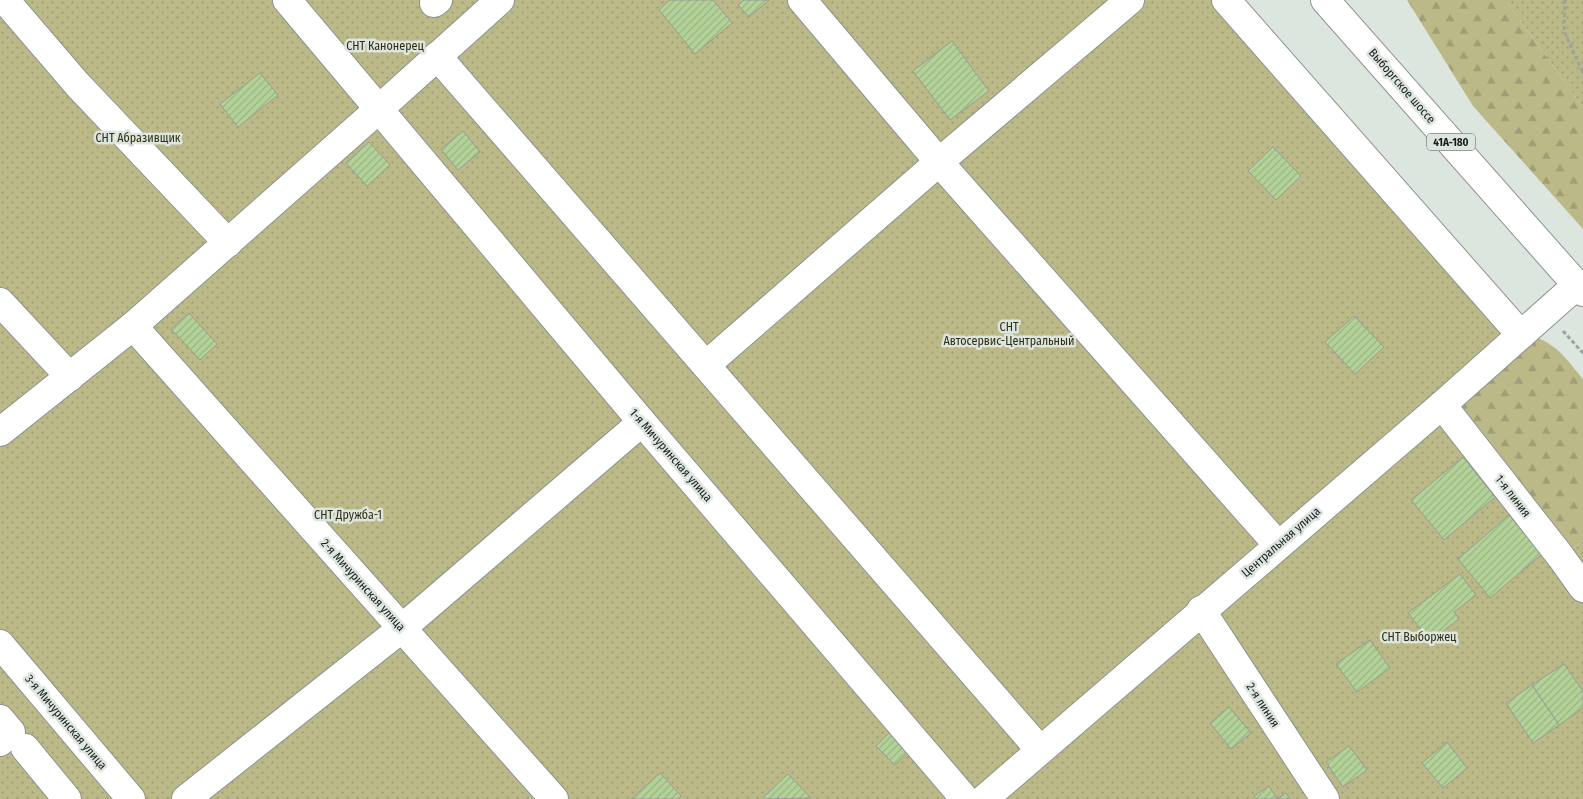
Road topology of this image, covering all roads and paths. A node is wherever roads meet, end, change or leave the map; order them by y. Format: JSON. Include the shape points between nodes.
{"nodes":[{"id":1,"x":5,"y":0,"type":"edge"},
{"id":2,"x":287,"y":0,"type":"edge"},
{"id":3,"x":500,"y":0,"type":"edge"},
{"id":4,"x":802,"y":0,"type":"edge"},
{"id":5,"x":1130,"y":0,"type":"edge"},
{"id":6,"x":1226,"y":0,"type":"edge"},
{"id":7,"x":1325,"y":0,"type":"edge"},
{"id":8,"x":1565,"y":0,"type":"edge"},
{"id":9,"x":437,"y":56,"type":"junction"},
{"id":10,"x":1583,"y":73,"type":"edge"},
{"id":11,"x":379,"y":110,"type":"junction"},
{"id":12,"x":939,"y":162,"type":"junction"},
{"id":13,"x":228,"y":243,"type":"junction"},
{"id":14,"x":1580,"y":288,"type":"edge"},
{"id":15,"x":0,"y":302,"type":"edge"},
{"id":16,"x":133,"y":326,"type":"junction"},
{"id":17,"x":1521,"y":335,"type":"junction"},
{"id":18,"x":706,"y":364,"type":"junction"},
{"id":19,"x":70,"y":377,"type":"junction"},
{"id":20,"x":1442,"y":405,"type":"junction"},
{"id":21,"x":642,"y":422,"type":"junction"},
{"id":22,"x":0,"y":432,"type":"edge"},
{"id":23,"x":1278,"y":544,"type":"junction"},
{"id":24,"x":1583,"y":588,"type":"edge"},
{"id":25,"x":1201,"y":610,"type":"junction"},
{"id":26,"x":401,"y":629,"type":"junction"},
{"id":27,"x":0,"y":644,"type":"edge"},
{"id":28,"x":9,"y":735,"type":"edge"},
{"id":29,"x":1040,"y":750,"type":"junction"},
{"id":30,"x":67,"y":799,"type":"edge"},
{"id":31,"x":131,"y":799,"type":"edge"},
{"id":32,"x":186,"y":799,"type":"edge"},
{"id":33,"x":554,"y":799,"type":"edge"},
{"id":34,"x":965,"y":799,"type":"edge"},
{"id":35,"x":984,"y":799,"type":"edge"},
{"id":36,"x":1325,"y":799,"type":"edge"}],
"edges":[{"from":1,"to":13,"type":"street","via":[[77,84]]},
{"from":2,"to":11,"type":"street","name":"1-я Мичуринская улица"},
{"from":3,"to":9,"type":"street"},
{"from":4,"to":12,"type":"street"},
{"from":5,"to":12,"type":"street"},
{"from":6,"to":17,"type":"street"},
{"from":7,"to":14,"type":"street","name":"Выборгское шоссе","number":"41А-180"},
{"from":8,"to":10,"type":"path","via":[[1564,31]]},
{"from":9,"to":11,"type":"street"},
{"from":9,"to":18,"type":"street"},
{"from":11,"to":13,"type":"street"},
{"from":11,"to":21,"type":"street","name":"1-я Мичуринская улица"},
{"from":12,"to":18,"type":"street"},
{"from":12,"to":23,"type":"street"},
{"from":13,"to":16,"type":"street"},
{"from":14,"to":17,"type":"street","name":"Центральная улица"},
{"from":15,"to":19,"type":"street"},
{"from":16,"to":19,"type":"street"},
{"from":16,"to":26,"type":"street","name":"2-я Мичуринская улица"},
{"from":17,"to":20,"type":"street","name":"Центральная улица"},
{"from":18,"to":29,"type":"street"},
{"from":19,"to":22,"type":"street"},
{"from":20,"to":23,"type":"street","name":"Центральная улица"},
{"from":20,"to":24,"type":"street","name":"1-я линия"},
{"from":21,"to":26,"type":"street"},
{"from":21,"to":34,"type":"street","name":"1-я Мичуринская улица"},
{"from":23,"to":25,"type":"street","name":"Центральная улица"},
{"from":25,"to":29,"type":"street","name":"Центральная улица"},
{"from":25,"to":36,"type":"street","name":"2-я линия"},
{"from":26,"to":32,"type":"street"},
{"from":26,"to":33,"type":"street","name":"2-я Мичуринская улица"},
{"from":27,"to":31,"type":"street","name":"3-я Мичуринская улица"},
{"from":28,"to":30,"type":"street"},
{"from":29,"to":35,"type":"street","name":"Центральная улица"}]}
